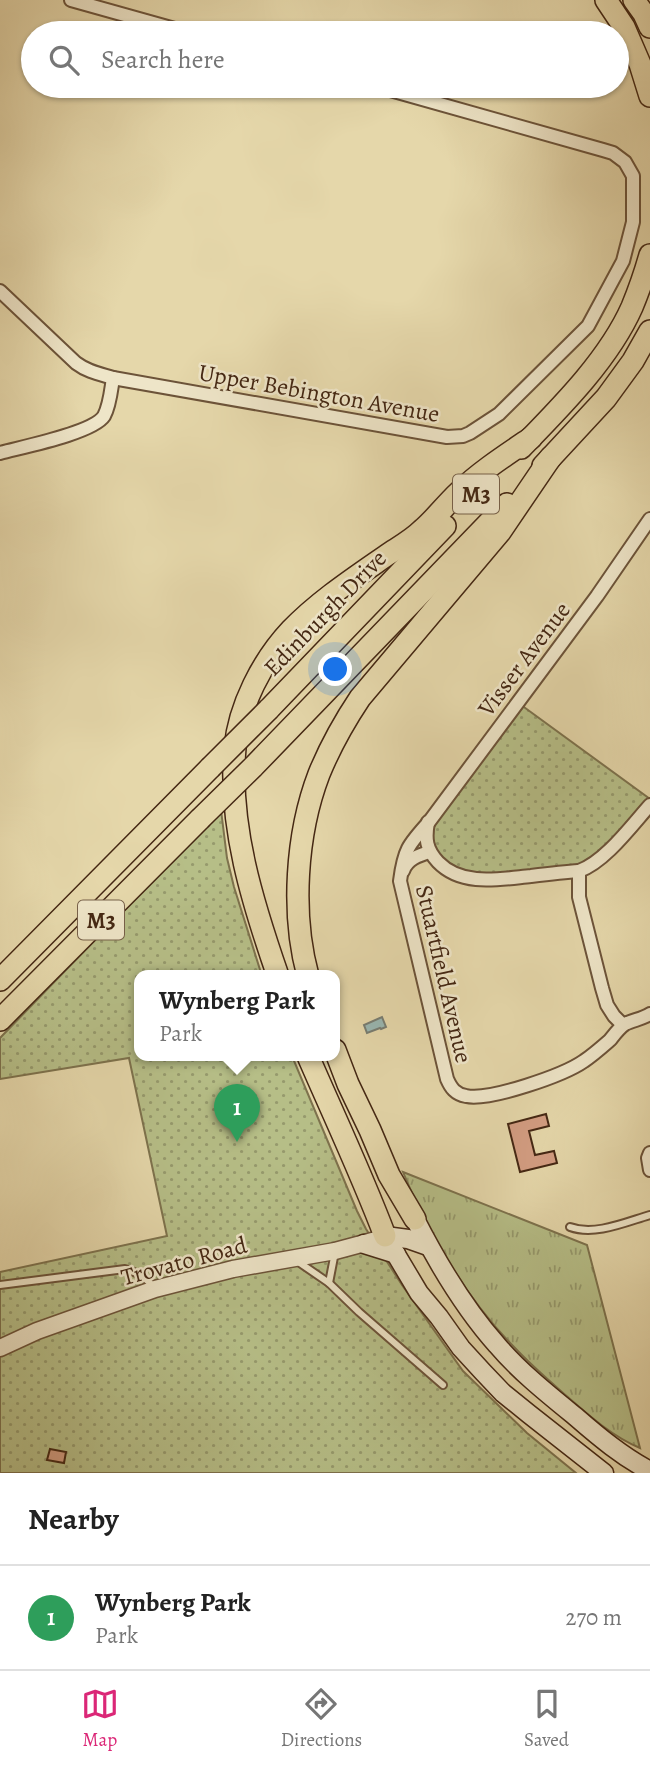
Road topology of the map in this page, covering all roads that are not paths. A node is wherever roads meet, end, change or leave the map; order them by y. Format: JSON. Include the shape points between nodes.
{"nodes":[{"id":1,"x":71,"y":0,"type":"edge"},
{"id":2,"x":606,"y":0,"type":"edge"},
{"id":3,"x":635,"y":0,"type":"edge"},
{"id":4,"x":146,"y":21,"type":"edge"},
{"id":5,"x":620,"y":21,"type":"edge"},
{"id":6,"x":650,"y":27,"type":"edge"},
{"id":7,"x":629,"y":39,"type":"edge"},
{"id":8,"x":650,"y":96,"type":"edge"},
{"id":9,"x":419,"y":98,"type":"edge"},
{"id":10,"x":650,"y":255,"type":"edge"},
{"id":11,"x":0,"y":291,"type":"edge"},
{"id":12,"x":650,"y":331,"type":"edge"},
{"id":13,"x":113,"y":378,"type":"junction"},
{"id":14,"x":531,"y":438,"type":"junction"},
{"id":15,"x":0,"y":453,"type":"edge"},
{"id":16,"x":551,"y":457,"type":"junction"},
{"id":17,"x":650,"y":519,"type":"edge"},
{"id":18,"x":650,"y":805,"type":"edge"},
{"id":19,"x":429,"y":822,"type":"junction"},
{"id":20,"x":430,"y":852,"type":"junction"},
{"id":21,"x":579,"y":871,"type":"junction"},
{"id":22,"x":400,"y":881,"type":"junction"},
{"id":23,"x":276,"y":970,"type":"edge"},
{"id":24,"x":307,"y":970,"type":"edge"},
{"id":25,"x":0,"y":980,"type":"edge"},
{"id":26,"x":650,"y":1014,"type":"edge"},
{"id":27,"x":0,"y":1020,"type":"edge"},
{"id":28,"x":623,"y":1025,"type":"junction"},
{"id":29,"x":311,"y":1061,"type":"edge"},
{"id":30,"x":339,"y":1061,"type":"edge"},
{"id":31,"x":650,"y":1153,"type":"edge"},
{"id":32,"x":650,"y":1170,"type":"edge"},
{"id":33,"x":389,"y":1175,"type":"junction"},
{"id":34,"x":650,"y":1215,"type":"edge"},
{"id":35,"x":415,"y":1219,"type":"joint"},
{"id":36,"x":570,"y":1227,"type":"dead end"},
{"id":37,"x":364,"y":1244,"type":"joint"},
{"id":38,"x":390,"y":1245,"type":"junction"},
{"id":39,"x":428,"y":1246,"type":"junction"},
{"id":40,"x":335,"y":1251,"type":"junction"},
{"id":41,"x":292,"y":1258,"type":"junction"},
{"id":42,"x":329,"y":1283,"type":"junction"},
{"id":43,"x":0,"y":1285,"type":"edge"},
{"id":44,"x":155,"y":1289,"type":"junction"},
{"id":45,"x":0,"y":1348,"type":"edge"},
{"id":46,"x":443,"y":1385,"type":"dead end"},
{"id":47,"x":650,"y":1471,"type":"edge"},
{"id":48,"x":604,"y":1473,"type":"edge"}],
"edges":[{"from":1,"to":4,"type":"street"},
{"from":2,"to":5,"type":"highway"},
{"from":3,"to":6,"type":"highway"},
{"from":7,"to":8,"type":"highway"},
{"from":9,"to":13,"type":"street","name":"Upper Bebington Avenue","via":[[613,153],[633,176],[633,222],[622,261],[588,326],[499,414],[470,433],[447,437]]},
{"from":10,"to":14,"type":"highway","name":"Edinburgh Drive","number":"M3","via":[[631,309],[610,346]]},
{"from":11,"to":13,"type":"street","name":"Upper Bebington Avenue","via":[[85,369]]},
{"from":12,"to":16,"type":"highway","number":"M3","via":[[606,398]]},
{"from":13,"to":15,"type":"street","via":[[106,411],[97,424]]},
{"from":14,"to":23,"type":"highway","via":[[489,466],[422,531],[291,630],[248,696],[235,746],[237,820],[251,890]]},
{"from":14,"to":25,"type":"highway","name":"Edinburgh Drive","number":"M3","bridge":true},
{"from":16,"to":24,"type":"highway","via":[[500,531],[360,698],[330,749],[318,776],[302,840],[299,907]]},
{"from":16,"to":27,"type":"highway","number":"M3","bridge":true,"via":[[253,767]]},
{"from":17,"to":19,"type":"street","name":"Visser Avenue"},
{"from":18,"to":21,"type":"street","via":[[601,859]]},
{"from":19,"to":20,"type":"street"},
{"from":19,"to":22,"type":"street","name":"Stuartfield Avenue","via":[[406,850]]},
{"from":20,"to":21,"type":"street","via":[[444,868],[474,879]]},
{"from":20,"to":22,"type":"street","via":[[413,858]]},
{"from":21,"to":28,"type":"street","via":[[579,897],[602,988],[607,1005]]},
{"from":22,"to":28,"type":"street","name":"Stuartfield Avenue","via":[[447,1079],[457,1093],[477,1097],[550,1078],[583,1062]]},
{"from":26,"to":28,"type":"street","name":"Stuartfield Avenue"},
{"from":29,"to":38,"type":"highway"},
{"from":30,"to":33,"type":"highway"},
{"from":31,"to":32,"type":"street"},
{"from":33,"to":35,"type":"highway"},
{"from":33,"to":38,"type":"highway","via":[[396,1211]]},
{"from":34,"to":36,"type":"lane","via":[[598,1230]]},
{"from":35,"to":39,"type":"main road"},
{"from":37,"to":38,"type":"main road"},
{"from":37,"to":40,"type":"street","name":"Trovato Road"},
{"from":38,"to":39,"type":"main road","via":[[416,1241]]},
{"from":38,"to":48,"type":"main road","via":[[419,1293],[483,1372],[529,1415]]},
{"from":39,"to":47,"type":"main road","via":[[496,1345],[596,1433]]},
{"from":40,"to":41,"type":"street","name":"Trovato Road"},
{"from":40,"to":42,"type":"lane"},
{"from":41,"to":42,"type":"lane"},
{"from":41,"to":44,"type":"street","name":"Trovato Road"},
{"from":42,"to":46,"type":"lane"},
{"from":43,"to":44,"type":"lane","via":[[125,1269],[135,1271]]},
{"from":44,"to":45,"type":"street","name":"Trovato Road"}]}
